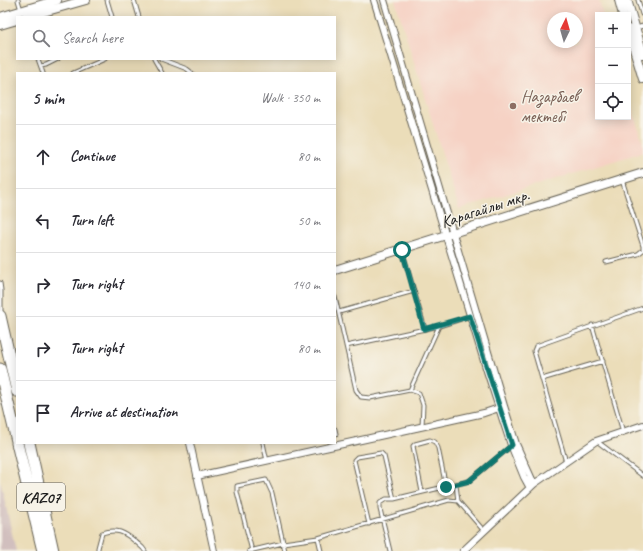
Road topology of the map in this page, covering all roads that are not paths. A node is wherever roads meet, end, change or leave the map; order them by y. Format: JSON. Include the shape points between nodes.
{"nodes":[{"id":1,"x":18,"y":0,"type":"edge"},
{"id":2,"x":56,"y":0,"type":"edge"},
{"id":3,"x":86,"y":0,"type":"edge"},
{"id":4,"x":108,"y":0,"type":"edge"},
{"id":5,"x":134,"y":0,"type":"edge"},
{"id":6,"x":374,"y":0,"type":"edge"},
{"id":7,"x":384,"y":0,"type":"edge"},
{"id":8,"x":619,"y":0,"type":"edge"},
{"id":9,"x":627,"y":0,"type":"edge"},
{"id":10,"x":638,"y":0,"type":"edge"},
{"id":11,"x":622,"y":12,"type":"edge"},
{"id":12,"x":642,"y":14,"type":"edge"},
{"id":13,"x":24,"y":15,"type":"edge"},
{"id":14,"x":112,"y":16,"type":"edge"},
{"id":15,"x":139,"y":16,"type":"edge"},
{"id":16,"x":0,"y":17,"type":"edge"},
{"id":17,"x":16,"y":20,"type":"edge"},
{"id":18,"x":0,"y":25,"type":"edge"},
{"id":19,"x":634,"y":28,"type":"edge"},
{"id":20,"x":643,"y":54,"type":"edge"},
{"id":21,"x":38,"y":60,"type":"edge"},
{"id":22,"x":56,"y":60,"type":"edge"},
{"id":23,"x":103,"y":60,"type":"edge"},
{"id":24,"x":155,"y":60,"type":"edge"},
{"id":25,"x":164,"y":60,"type":"edge"},
{"id":26,"x":41,"y":66,"type":"junction"},
{"id":27,"x":43,"y":72,"type":"edge"},
{"id":28,"x":75,"y":72,"type":"edge"},
{"id":29,"x":161,"y":72,"type":"edge"},
{"id":30,"x":191,"y":72,"type":"edge"},
{"id":31,"x":643,"y":79,"type":"edge"},
{"id":32,"x":643,"y":174,"type":"edge"},
{"id":33,"x":622,"y":180,"type":"junction"},
{"id":34,"x":450,"y":235,"type":"junction"},
{"id":35,"x":643,"y":247,"type":"edge"},
{"id":36,"x":402,"y":250,"type":"junction"},
{"id":37,"x":606,"y":262,"type":"dead end"},
{"id":38,"x":336,"y":270,"type":"edge"},
{"id":39,"x":0,"y":283,"type":"edge"},
{"id":40,"x":414,"y":291,"type":"junction"},
{"id":41,"x":336,"y":302,"type":"edge"},
{"id":42,"x":643,"y":308,"type":"edge"},
{"id":43,"x":338,"y":312,"type":"junction"},
{"id":44,"x":470,"y":316,"type":"junction"},
{"id":45,"x":1,"y":319,"type":"edge"},
{"id":46,"x":592,"y":325,"type":"junction"},
{"id":47,"x":439,"y":326,"type":"junction"},
{"id":48,"x":424,"y":329,"type":"junction"},
{"id":49,"x":346,"y":346,"type":"junction"},
{"id":50,"x":603,"y":360,"type":"junction"},
{"id":51,"x":15,"y":370,"type":"edge"},
{"id":52,"x":0,"y":373,"type":"edge"},
{"id":53,"x":542,"y":379,"type":"junction"},
{"id":54,"x":16,"y":380,"type":"edge"},
{"id":55,"x":410,"y":390,"type":"junction"},
{"id":56,"x":502,"y":407,"type":"junction"},
{"id":57,"x":643,"y":425,"type":"edge"},
{"id":58,"x":422,"y":426,"type":"junction"},
{"id":59,"x":623,"y":432,"type":"junction"},
{"id":60,"x":16,"y":438,"type":"edge"},
{"id":61,"x":596,"y":440,"type":"junction"},
{"id":62,"x":17,"y":444,"type":"edge"},
{"id":63,"x":29,"y":444,"type":"edge"},
{"id":64,"x":190,"y":444,"type":"edge"},
{"id":65,"x":263,"y":444,"type":"edge"},
{"id":66,"x":512,"y":445,"type":"junction"},
{"id":67,"x":267,"y":461,"type":"junction"},
{"id":68,"x":566,"y":462,"type":"junction"},
{"id":69,"x":197,"y":476,"type":"junction"},
{"id":70,"x":643,"y":476,"type":"edge"},
{"id":71,"x":456,"y":485,"type":"junction"},
{"id":72,"x":532,"y":486,"type":"junction"},
{"id":73,"x":446,"y":487,"type":"junction"},
{"id":74,"x":422,"y":492,"type":"junction"},
{"id":75,"x":394,"y":498,"type":"junction"},
{"id":76,"x":458,"y":501,"type":"junction"},
{"id":77,"x":382,"y":520,"type":"junction"},
{"id":78,"x":369,"y":524,"type":"junction"},
{"id":79,"x":484,"y":531,"type":"junction"},
{"id":80,"x":318,"y":538,"type":"junction"},
{"id":81,"x":283,"y":543,"type":"junction"},
{"id":82,"x":43,"y":551,"type":"edge"},
{"id":83,"x":53,"y":551,"type":"edge"},
{"id":84,"x":98,"y":551,"type":"edge"},
{"id":85,"x":145,"y":551,"type":"edge"},
{"id":86,"x":214,"y":551,"type":"edge"},
{"id":87,"x":251,"y":551,"type":"edge"},
{"id":88,"x":285,"y":551,"type":"edge"},
{"id":89,"x":321,"y":551,"type":"edge"},
{"id":90,"x":390,"y":551,"type":"edge"},
{"id":91,"x":463,"y":551,"type":"edge"}],
"edges":[{"from":1,"to":13,"type":"lane"},
{"from":2,"to":13,"type":"street"},
{"from":3,"to":13,"type":"street"},
{"from":4,"to":14,"type":"lane"},
{"from":5,"to":15,"type":"lane"},
{"from":6,"to":34,"type":"street"},
{"from":7,"to":34,"type":"street"},
{"from":8,"to":11,"type":"street"},
{"from":9,"to":19,"type":"street"},
{"from":10,"to":12,"type":"lane"},
{"from":13,"to":16,"type":"street"},
{"from":17,"to":18,"type":"street"},
{"from":19,"to":20,"type":"street"},
{"from":19,"to":31,"type":"street"},
{"from":21,"to":26,"type":"lane"},
{"from":22,"to":26,"type":"lane"},
{"from":23,"to":28,"type":"lane"},
{"from":24,"to":29,"type":"lane"},
{"from":25,"to":30,"type":"lane"},
{"from":26,"to":27,"type":"lane"},
{"from":32,"to":33,"type":"street","name":"Карагайлы мкр."},
{"from":33,"to":34,"type":"street","name":"Карагайлы мкр."},
{"from":33,"to":35,"type":"lane"},
{"from":34,"to":36,"type":"street","name":"Карагайлы мкр."},
{"from":34,"to":44,"type":"street"},
{"from":34,"to":56,"type":"street"},
{"from":35,"to":37,"type":"lane","via":[[638,254]]},
{"from":36,"to":38,"type":"street","name":"Карагайлы мкр."},
{"from":36,"to":40,"type":"lane"},
{"from":39,"to":45,"type":"lane"},
{"from":40,"to":43,"type":"lane"},
{"from":40,"to":48,"type":"lane"},
{"from":41,"to":43,"type":"lane"},
{"from":42,"to":46,"type":"lane"},
{"from":43,"to":49,"type":"lane"},
{"from":44,"to":47,"type":"lane"},
{"from":44,"to":56,"type":"street"},
{"from":45,"to":51,"type":"highway"},
{"from":46,"to":50,"type":"lane"},
{"from":46,"to":53,"type":"lane","via":[[536,346],[534,351]]},
{"from":47,"to":48,"type":"lane"},
{"from":47,"to":55,"type":"lane"},
{"from":48,"to":49,"type":"lane"},
{"from":49,"to":55,"type":"lane","via":[[356,390],[361,397],[370,398]]},
{"from":50,"to":53,"type":"lane"},
{"from":50,"to":59,"type":"lane"},
{"from":51,"to":52,"type":"street"},
{"from":51,"to":54,"type":"highway"},
{"from":52,"to":60,"type":"highway","number":"KAZ07"},
{"from":53,"to":68,"type":"lane"},
{"from":55,"to":58,"type":"lane","via":[[419,393],[423,404]]},
{"from":56,"to":58,"type":"street"},
{"from":56,"to":66,"type":"street"},
{"from":56,"to":72,"type":"street"},
{"from":57,"to":59,"type":"street"},
{"from":58,"to":67,"type":"street"},
{"from":59,"to":61,"type":"street"},
{"from":61,"to":68,"type":"street"},
{"from":61,"to":70,"type":"lane"},
{"from":62,"to":82,"type":"highway","number":"KAZ07"},
{"from":63,"to":83,"type":"highway","number":"KAZ07"},
{"from":64,"to":69,"type":"street"},
{"from":65,"to":67,"type":"lane"},
{"from":66,"to":71,"type":"lane","via":[[469,481]]},
{"from":66,"to":72,"type":"street","via":[[524,476]]},
{"from":67,"to":69,"type":"street"},
{"from":68,"to":72,"type":"street"},
{"from":69,"to":86,"type":"street"},
{"from":71,"to":73,"type":"lane"},
{"from":71,"to":76,"type":"lane"},
{"from":72,"to":79,"type":"street"},
{"from":73,"to":74,"type":"lane"},
{"from":73,"to":74,"type":"lane","via":[[438,448],[435,442],[430,440],[413,446]]},
{"from":74,"to":75,"type":"lane"},
{"from":75,"to":77,"type":"lane","via":[[380,503]]},
{"from":75,"to":78,"type":"lane","via":[[384,456],[381,453],[357,457],[354,460]]},
{"from":76,"to":77,"type":"lane","via":[[449,500]]},
{"from":76,"to":79,"type":"lane"},
{"from":77,"to":78,"type":"lane"},
{"from":77,"to":90,"type":"lane"},
{"from":78,"to":80,"type":"lane"},
{"from":79,"to":91,"type":"street"},
{"from":80,"to":81,"type":"lane"},
{"from":80,"to":89,"type":"lane"},
{"from":81,"to":87,"type":"lane"},
{"from":81,"to":87,"type":"lane","via":[[272,493],[266,480],[241,484],[237,486],[237,492]]},
{"from":81,"to":88,"type":"lane"},
{"from":84,"to":85,"type":"lane","via":[[102,533],[111,530],[124,533]]}]}
